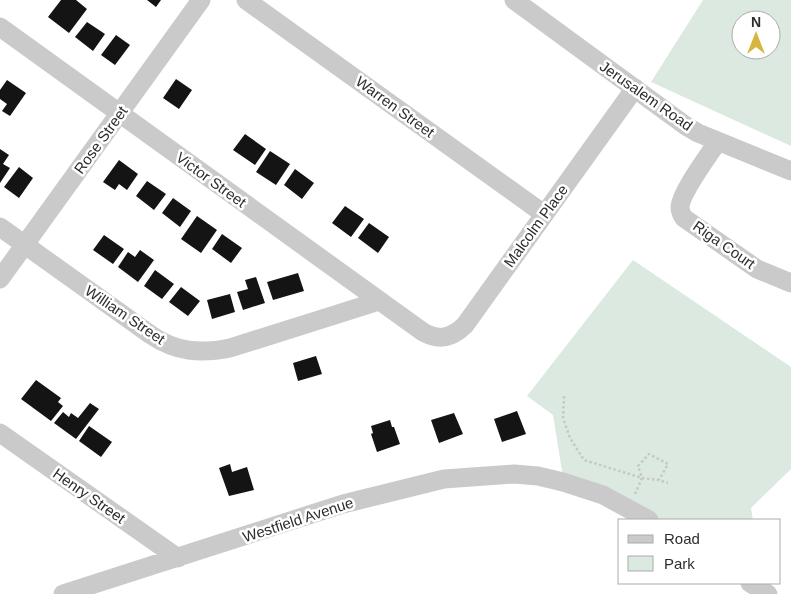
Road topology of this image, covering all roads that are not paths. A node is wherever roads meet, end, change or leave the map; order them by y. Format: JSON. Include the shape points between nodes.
{"nodes":[{"id":1,"x":201,"y":0,"type":"edge"},
{"id":2,"x":246,"y":0,"type":"edge"},
{"id":3,"x":514,"y":0,"type":"edge"},
{"id":4,"x":0,"y":27,"type":"edge"},
{"id":5,"x":634,"y":88,"type":"junction"},
{"id":6,"x":120,"y":114,"type":"junction"},
{"id":7,"x":718,"y":141,"type":"junction"},
{"id":8,"x":791,"y":171,"type":"edge"},
{"id":9,"x":544,"y":214,"type":"junction"},
{"id":10,"x":0,"y":227,"type":"edge"},
{"id":11,"x":25,"y":245,"type":"junction"},
{"id":12,"x":0,"y":279,"type":"edge"},
{"id":13,"x":791,"y":283,"type":"edge"},
{"id":14,"x":379,"y":301,"type":"junction"},
{"id":15,"x":423,"y":332,"type":"joint"},
{"id":16,"x":0,"y":433,"type":"edge"},
{"id":17,"x":647,"y":519,"type":"edge"},
{"id":18,"x":178,"y":558,"type":"junction"},
{"id":19,"x":64,"y":594,"type":"edge"}],
"edges":[{"from":1,"to":6,"type":"street","name":"Rose Street"},
{"from":2,"to":9,"type":"street","name":"Warren Street"},
{"from":3,"to":5,"type":"street","name":"Jerusalem Road"},
{"from":4,"to":6,"type":"street","name":"Victor Street"},
{"from":5,"to":7,"type":"street","name":"Jerusalem Road","via":[[686,126]]},
{"from":5,"to":9,"type":"street","name":"Malcolm Place"},
{"from":6,"to":11,"type":"street","name":"Rose Street"},
{"from":6,"to":14,"type":"street","name":"Victor Street"},
{"from":7,"to":8,"type":"street","name":"Jerusalem Road"},
{"from":7,"to":13,"type":"street","name":"Riga Court","via":[[683,196],[681,213],[757,269]]},
{"from":9,"to":15,"type":"street","name":"Malcolm Place","via":[[457,333],[440,338]]},
{"from":10,"to":11,"type":"street","name":"William Street"},
{"from":11,"to":12,"type":"street","name":"Rose Street"},
{"from":11,"to":14,"type":"street","name":"William Street","via":[[158,340],[193,352],[230,348]]},
{"from":14,"to":15,"type":"street","name":"Victor Street"},
{"from":16,"to":18,"type":"street","name":"Henry Street"},
{"from":17,"to":18,"type":"street","name":"Westfield Avenue","via":[[603,495],[538,476],[514,474],[444,479],[343,504]]},
{"from":18,"to":19,"type":"street","name":"Westfield Avenue"}]}
